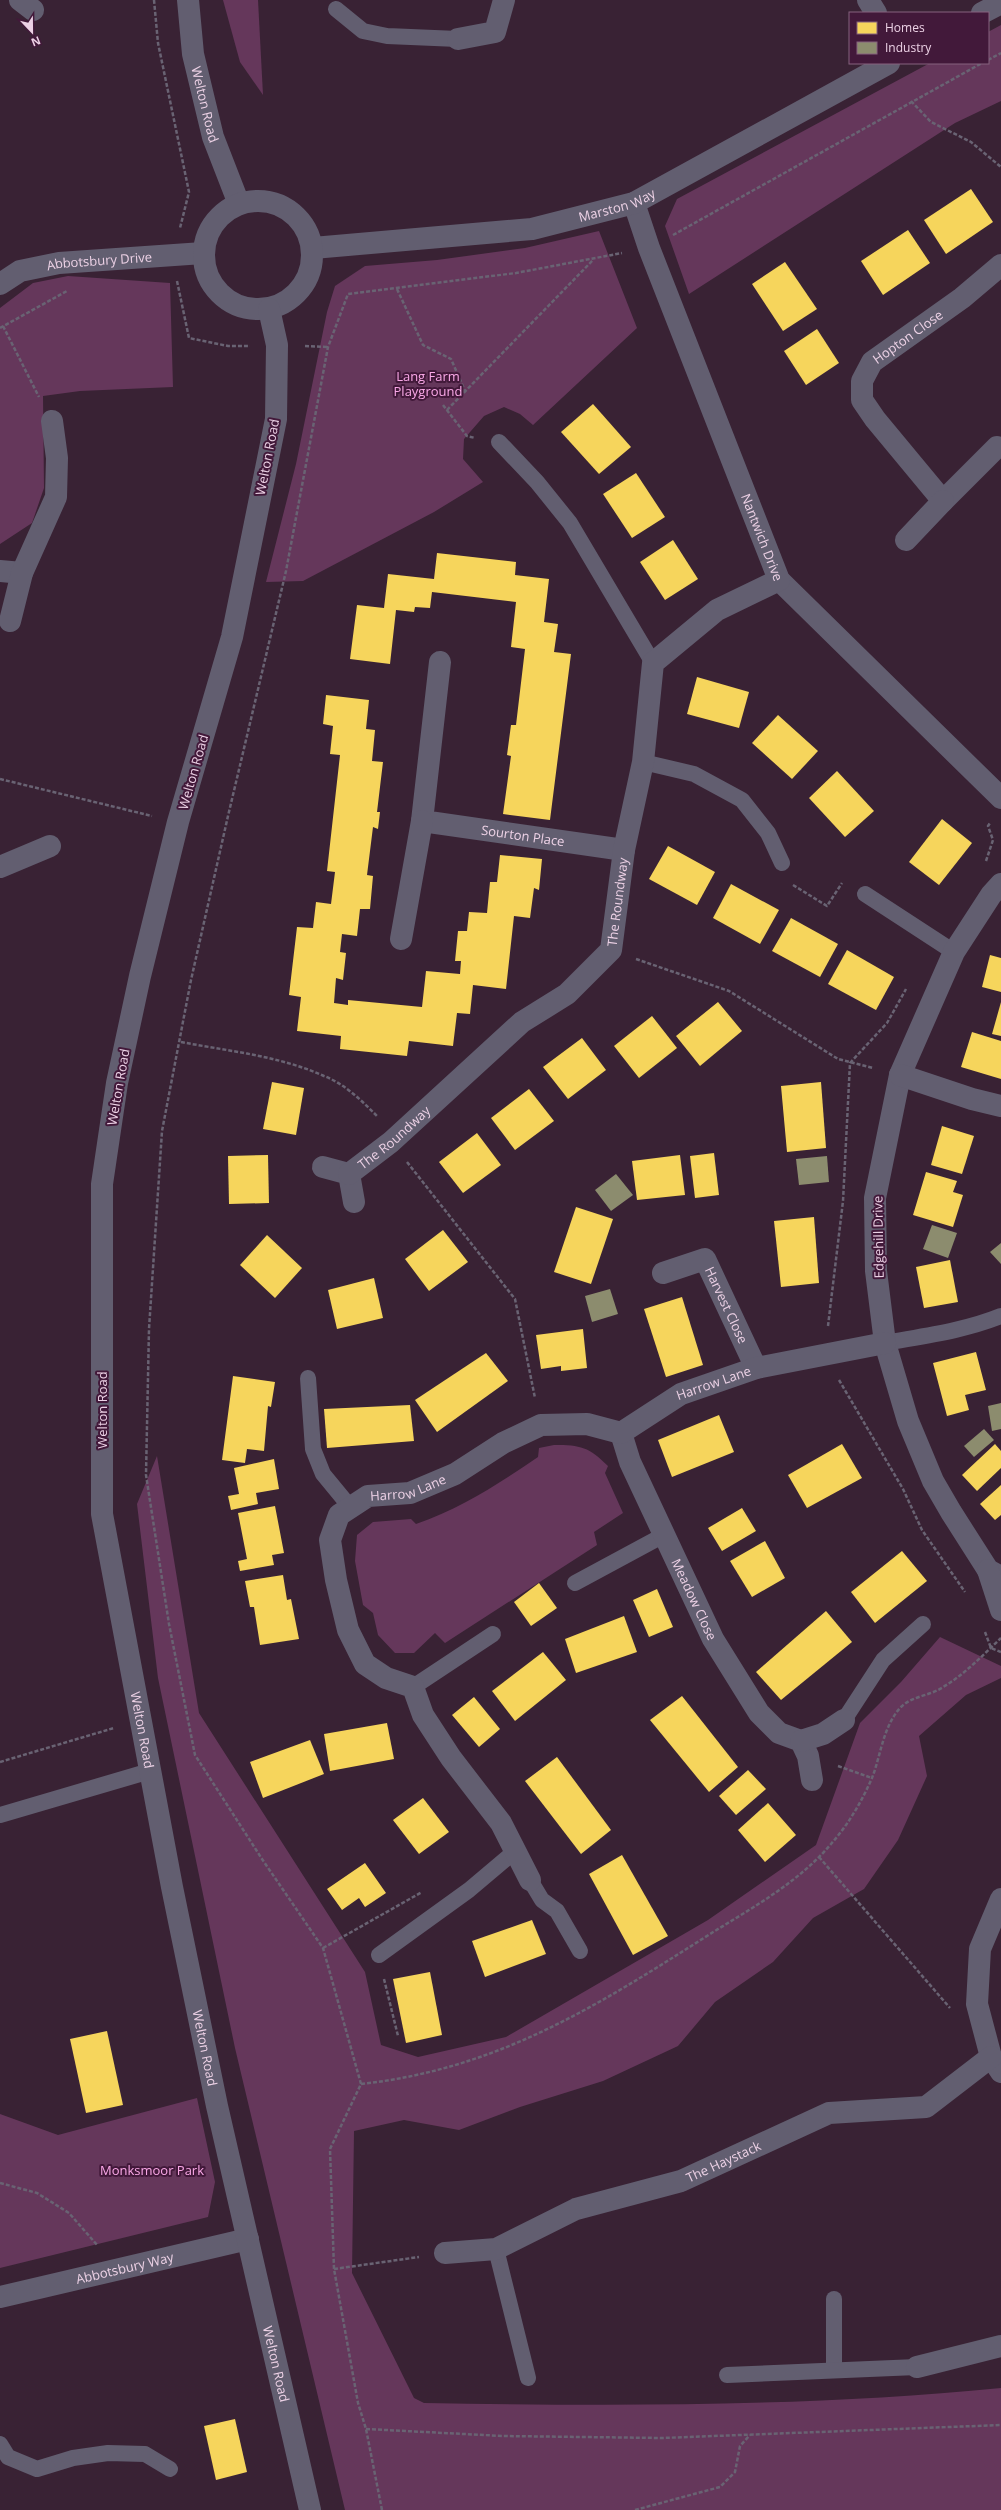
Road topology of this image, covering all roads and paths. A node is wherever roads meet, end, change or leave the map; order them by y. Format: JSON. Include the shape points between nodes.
{"nodes":[{"id":1,"x":154,"y":0,"type":"edge"},
{"id":2,"x":188,"y":0,"type":"edge"},
{"id":3,"x":504,"y":0,"type":"edge"},
{"id":4,"x":868,"y":0,"type":"edge"},
{"id":5,"x":1001,"y":3,"type":"edge"},
{"id":6,"x":336,"y":9,"type":"dead end"},
{"id":7,"x":875,"y":12,"type":"edge"},
{"id":8,"x":984,"y":12,"type":"edge"},
{"id":9,"x":458,"y":39,"type":"joint"},
{"id":10,"x":1001,"y":53,"type":"edge"},
{"id":11,"x":989,"y":59,"type":"edge"},
{"id":12,"x":887,"y":64,"type":"edge"},
{"id":13,"x":912,"y":101,"type":"dead end"},
{"id":14,"x":1001,"y":167,"type":"edge"},
{"id":15,"x":634,"y":203,"type":"junction"},
{"id":16,"x":239,"y":204,"type":"junction"},
{"id":17,"x":313,"y":248,"type":"junction"},
{"id":18,"x":203,"y":253,"type":"junction"},
{"id":19,"x":172,"y":255,"type":"junction"},
{"id":20,"x":594,"y":259,"type":"dead end"},
{"id":21,"x":1001,"y":265,"type":"edge"},
{"id":22,"x":0,"y":284,"type":"edge"},
{"id":23,"x":71,"y":289,"type":"dead end"},
{"id":24,"x":397,"y":289,"type":"dead end"},
{"id":25,"x":269,"y":309,"type":"junction"},
{"id":26,"x":2,"y":327,"type":"edge"},
{"id":27,"x":277,"y":345,"type":"junction"},
{"id":28,"x":465,"y":390,"type":"junction"},
{"id":29,"x":443,"y":405,"type":"dead end"},
{"id":30,"x":446,"y":410,"type":"junction"},
{"id":31,"x":52,"y":421,"type":"joint"},
{"id":32,"x":499,"y":442,"type":"joint"},
{"id":33,"x":997,"y":447,"type":"dead end"},
{"id":34,"x":943,"y":501,"type":"junction"},
{"id":35,"x":906,"y":540,"type":"dead end"},
{"id":36,"x":0,"y":571,"type":"edge"},
{"id":37,"x":22,"y":573,"type":"junction"},
{"id":38,"x":779,"y":580,"type":"junction"},
{"id":39,"x":10,"y":621,"type":"dead end"},
{"id":40,"x":440,"y":662,"type":"dead end"},
{"id":41,"x":653,"y":663,"type":"junction"},
{"id":42,"x":643,"y":762,"type":"junction"},
{"id":43,"x":0,"y":779,"type":"edge"},
{"id":44,"x":1001,"y":798,"type":"edge"},
{"id":45,"x":422,"y":821,"type":"junction"},
{"id":46,"x":178,"y":822,"type":"junction"},
{"id":47,"x":50,"y":846,"type":"dead end"},
{"id":48,"x":624,"y":850,"type":"junction"},
{"id":49,"x":782,"y":863,"type":"joint"},
{"id":50,"x":0,"y":867,"type":"edge"},
{"id":51,"x":1001,"y":884,"type":"edge"},
{"id":52,"x":866,"y":894,"type":"joint"},
{"id":53,"x":401,"y":939,"type":"dead end"},
{"id":54,"x":611,"y":950,"type":"junction"},
{"id":55,"x":954,"y":952,"type":"junction"},
{"id":56,"x":181,"y":1042,"type":"junction"},
{"id":57,"x":900,"y":1075,"type":"junction"},
{"id":58,"x":1001,"y":1106,"type":"edge"},
{"id":59,"x":391,"y":1142,"type":"junction"},
{"id":60,"x":323,"y":1167,"type":"dead end"},
{"id":61,"x":349,"y":1174,"type":"junction"},
{"id":62,"x":354,"y":1202,"type":"dead end"},
{"id":63,"x":663,"y":1273,"type":"dead end"},
{"id":64,"x":1001,"y":1316,"type":"edge"},
{"id":65,"x":885,"y":1343,"type":"junction"},
{"id":66,"x":823,"y":1355,"type":"junction"},
{"id":67,"x":756,"y":1368,"type":"junction"},
{"id":68,"x":308,"y":1378,"type":"dead end"},
{"id":69,"x":541,"y":1426,"type":"junction"},
{"id":70,"x":621,"y":1433,"type":"junction"},
{"id":71,"x":351,"y":1508,"type":"junction"},
{"id":72,"x":664,"y":1535,"type":"junction"},
{"id":73,"x":994,"y":1573,"type":"edge"},
{"id":74,"x":575,"y":1583,"type":"dead end"},
{"id":75,"x":967,"y":1596,"type":"dead end"},
{"id":76,"x":1001,"y":1610,"type":"edge"},
{"id":77,"x":923,"y":1624,"type":"dead end"},
{"id":78,"x":984,"y":1630,"type":"dead end"},
{"id":79,"x":493,"y":1634,"type":"dead end"},
{"id":80,"x":1001,"y":1638,"type":"edge"},
{"id":81,"x":991,"y":1648,"type":"junction"},
{"id":82,"x":1001,"y":1652,"type":"edge"},
{"id":83,"x":413,"y":1687,"type":"junction"},
{"id":84,"x":141,"y":1720,"type":"junction"},
{"id":85,"x":844,"y":1720,"type":"joint"},
{"id":86,"x":805,"y":1748,"type":"junction"},
{"id":87,"x":0,"y":1762,"type":"edge"},
{"id":88,"x":150,"y":1771,"type":"junction"},
{"id":89,"x":872,"y":1778,"type":"junction"},
{"id":90,"x":812,"y":1780,"type":"dead end"},
{"id":91,"x":0,"y":1815,"type":"edge"},
{"id":92,"x":514,"y":1852,"type":"junction"},
{"id":93,"x":819,"y":1857,"type":"junction"},
{"id":94,"x":530,"y":1880,"type":"joint"},
{"id":95,"x":423,"y":1891,"type":"dead end"},
{"id":96,"x":1001,"y":1899,"type":"edge"},
{"id":97,"x":323,"y":1948,"type":"junction"},
{"id":98,"x":580,"y":1951,"type":"dead end"},
{"id":99,"x":379,"y":1955,"type":"joint"},
{"id":100,"x":984,"y":2032,"type":"junction"},
{"id":101,"x":398,"y":2036,"type":"dead end"},
{"id":102,"x":996,"y":2064,"type":"edge"},
{"id":103,"x":361,"y":2084,"type":"junction"},
{"id":104,"x":0,"y":2183,"type":"edge"},
{"id":105,"x":248,"y":2239,"type":"junction"},
{"id":106,"x":496,"y":2249,"type":"junction"},
{"id":107,"x":445,"y":2253,"type":"joint"},
{"id":108,"x":334,"y":2269,"type":"junction"},
{"id":109,"x":114,"y":2270,"type":"junction"},
{"id":110,"x":0,"y":2296,"type":"edge"},
{"id":111,"x":834,"y":2300,"type":"dead end"},
{"id":112,"x":1001,"y":2346,"type":"edge"},
{"id":113,"x":917,"y":2367,"type":"joint"},
{"id":114,"x":834,"y":2369,"type":"junction"},
{"id":115,"x":727,"y":2375,"type":"dead end"},
{"id":116,"x":528,"y":2378,"type":"dead end"},
{"id":117,"x":1001,"y":2425,"type":"edge"},
{"id":118,"x":366,"y":2429,"type":"junction"},
{"id":119,"x":751,"y":2434,"type":"junction"},
{"id":120,"x":0,"y":2444,"type":"edge"},
{"id":121,"x":170,"y":2469,"type":"dead end"},
{"id":122,"x":310,"y":2510,"type":"edge"},
{"id":123,"x":382,"y":2510,"type":"edge"},
{"id":124,"x":635,"y":2510,"type":"edge"}],
"edges":[{"from":1,"to":19,"type":"path","via":[[158,43],[189,192]]},
{"from":2,"to":16,"type":"street","name":"Welton Road","via":[[193,54],[213,137]]},
{"from":3,"to":9,"type":"street","via":[[495,32]]},
{"from":4,"to":7,"type":"street"},
{"from":5,"to":8,"type":"street"},
{"from":6,"to":9,"type":"lane","via":[[363,31],[387,36]]},
{"from":10,"to":11,"type":"path"},
{"from":12,"to":15,"type":"street","name":"Marston Way"},
{"from":13,"to":14,"type":"path","via":[[931,122],[971,142]]},
{"from":15,"to":17,"type":"street","name":"Marston Way","via":[[532,230]]},
{"from":15,"to":38,"type":"street","name":"Nantwich Drive","via":[[649,248]]},
{"from":16,"to":17,"type":"street","via":[[258,200],[278,204],[294,214],[307,229]]},
{"from":16,"to":18,"type":"street","via":[[225,211],[214,223],[206,237]]},
{"from":17,"to":25,"type":"street","via":[[311,268],[303,287],[288,301]]},
{"from":18,"to":19,"type":"street","name":"Abbotsbury Drive"},
{"from":18,"to":25,"type":"street","via":[[205,270],[223,297],[253,310]]},
{"from":19,"to":22,"type":"street","name":"Abbotsbury Drive","via":[[59,263],[20,271]]},
{"from":19,"to":27,"type":"path","via":[[189,338],[228,346]]},
{"from":20,"to":28,"type":"path"},
{"from":21,"to":34,"type":"street","name":"Hopton Close","via":[[962,298],[872,362],[862,381],[862,400]]},
{"from":23,"to":26,"type":"path"},
{"from":24,"to":28,"type":"path","via":[[423,345],[451,359]]},
{"from":25,"to":27,"type":"street","name":"Welton Road"},
{"from":26,"to":31,"type":"path"},
{"from":27,"to":46,"type":"street","name":"Welton Road","via":[[276,419],[232,637]]},
{"from":27,"to":56,"type":"path","via":[[328,347],[286,571],[191,980]]},
{"from":28,"to":30,"type":"path"},
{"from":29,"to":30,"type":"path"},
{"from":30,"to":32,"type":"path","via":[[467,436]]},
{"from":31,"to":37,"type":"street","via":[[58,458],[56,497]]},
{"from":32,"to":41,"type":"lane","via":[[538,482],[570,523]]},
{"from":33,"to":34,"type":"street"},
{"from":34,"to":35,"type":"street"},
{"from":36,"to":37,"type":"street"},
{"from":37,"to":39,"type":"street"},
{"from":38,"to":41,"type":"street","via":[[717,610]]},
{"from":38,"to":44,"type":"street","name":"Nantwich Drive"},
{"from":40,"to":45,"type":"street"},
{"from":41,"to":42,"type":"street","name":"The Roundway"},
{"from":42,"to":48,"type":"street","name":"The Roundway"},
{"from":42,"to":49,"type":"lane","via":[[694,774],[742,800],[768,833]]},
{"from":43,"to":46,"type":"path"},
{"from":45,"to":48,"type":"street","name":"Sourton Place"},
{"from":45,"to":53,"type":"street"},
{"from":46,"to":84,"type":"street","name":"Welton Road","via":[[117,1083],[102,1184],[102,1514]]},
{"from":47,"to":50,"type":"street"},
{"from":48,"to":54,"type":"street","name":"The Roundway"},
{"from":49,"to":52,"type":"path","via":[[787,881],[827,906],[844,879]]},
{"from":51,"to":55,"type":"street","name":"Edgehill Drive"},
{"from":52,"to":55,"type":"lane"},
{"from":54,"to":57,"type":"path","via":[[729,991],[838,1060]]},
{"from":54,"to":59,"type":"street","name":"The Roundway","via":[[567,994],[522,1022]]},
{"from":55,"to":57,"type":"street","name":"Edgehill Drive"},
{"from":56,"to":59,"type":"path","via":[[282,1062],[325,1076],[353,1093],[381,1120]]},
{"from":56,"to":97,"type":"path","via":[[162,1131],[149,1329],[146,1475],[159,1561],[195,1755]]},
{"from":57,"to":58,"type":"street"},
{"from":57,"to":65,"type":"street","name":"Edgehill Drive","via":[[875,1198],[876,1271]]},
{"from":59,"to":61,"type":"street","name":"The Roundway"},
{"from":59,"to":69,"type":"path","via":[[515,1299]]},
{"from":60,"to":61,"type":"street","name":"The Roundway"},
{"from":61,"to":62,"type":"street","name":"The Roundway"},
{"from":63,"to":67,"type":"street","name":"Harvest Close","via":[[705,1259]]},
{"from":64,"to":65,"type":"lane","via":[[987,1322],[936,1334]]},
{"from":65,"to":66,"type":"street","name":"Harrow Lane"},
{"from":65,"to":73,"type":"street","name":"Edgehill Drive","via":[[908,1421],[933,1481]]},
{"from":66,"to":67,"type":"street","name":"Harrow Lane"},
{"from":66,"to":75,"type":"path","via":[[903,1489],[922,1530]]},
{"from":67,"to":70,"type":"street","name":"Harrow Lane","via":[[681,1394]]},
{"from":68,"to":71,"type":"lane","via":[[313,1449],[323,1474]]},
{"from":69,"to":70,"type":"street","name":"Harrow Lane","via":[[587,1424]]},
{"from":69,"to":71,"type":"street","name":"Harrow Lane","via":[[503,1443],[455,1474],[410,1493],[368,1496]]},
{"from":70,"to":72,"type":"street","name":"Meadow Close","via":[[630,1462]]},
{"from":71,"to":83,"type":"street","name":"Harrow Lane","via":[[339,1515],[330,1540],[348,1630],[365,1664],[386,1678]]},
{"from":72,"to":74,"type":"lane"},
{"from":72,"to":86,"type":"street","name":"Meadow Close","via":[[713,1639],[759,1712],[779,1733]]},
{"from":73,"to":76,"type":"street","name":"Edgehill Drive"},
{"from":77,"to":85,"type":"lane","via":[[883,1660]]},
{"from":78,"to":81,"type":"path"},
{"from":79,"to":83,"type":"lane"},
{"from":80,"to":81,"type":"path"},
{"from":81,"to":82,"type":"path"},
{"from":81,"to":89,"type":"path","via":[[937,1691],[921,1695],[902,1707],[886,1730]]},
{"from":83,"to":92,"type":"street","via":[[423,1715],[451,1758],[501,1823]]},
{"from":84,"to":87,"type":"path"},
{"from":84,"to":88,"type":"street","name":"Welton Road"},
{"from":85,"to":86,"type":"street"},
{"from":86,"to":89,"type":"path"},
{"from":86,"to":90,"type":"street"},
{"from":88,"to":91,"type":"lane"},
{"from":88,"to":105,"type":"street","name":"Welton Road","via":[[214,2090]]},
{"from":89,"to":93,"type":"path","via":[[858,1806]]},
{"from":92,"to":94,"type":"street"},
{"from":92,"to":99,"type":"lane","via":[[469,1890]]},
{"from":93,"to":100,"type":"path","via":[[946,2005]]},
{"from":93,"to":103,"type":"path","via":[[770,1896],[605,2000],[557,2026],[458,2066],[401,2080]]},
{"from":94,"to":98,"type":"lane","via":[[542,1900],[557,1912]]},
{"from":95,"to":97,"type":"path"},
{"from":96,"to":100,"type":"street","name":"The Haystack","via":[[980,1948],[977,2004]]},
{"from":97,"to":103,"type":"path"},
{"from":99,"to":101,"type":"path"},
{"from":100,"to":102,"type":"street","name":"The Haystack"},
{"from":102,"to":106,"type":"street","name":"The Haystack","via":[[926,2107],[829,2113],[681,2181],[576,2209]]},
{"from":103,"to":108,"type":"path","via":[[330,2149]]},
{"from":104,"to":109,"type":"path","via":[[37,2193],[69,2213],[94,2240]]},
{"from":105,"to":109,"type":"street","name":"Abbotsbury Way"},
{"from":105,"to":122,"type":"street","name":"Welton Road"},
{"from":106,"to":107,"type":"street","name":"The Haystack"},
{"from":106,"to":116,"type":"lane"},
{"from":107,"to":108,"type":"path"},
{"from":108,"to":118,"type":"path","via":[[358,2403]]},
{"from":109,"to":110,"type":"street","name":"Abbotsbury Way"},
{"from":111,"to":114,"type":"lane"},
{"from":112,"to":113,"type":"street"},
{"from":113,"to":114,"type":"lane"},
{"from":114,"to":115,"type":"lane"},
{"from":117,"to":119,"type":"path"},
{"from":118,"to":119,"type":"path","via":[[503,2436],[662,2438]]},
{"from":118,"to":123,"type":"path"},
{"from":119,"to":124,"type":"path","via":[[740,2446],[735,2472],[720,2487]]},
{"from":120,"to":121,"type":"lane","via":[[8,2457],[37,2469],[73,2458],[108,2453],[145,2454]]}]}
